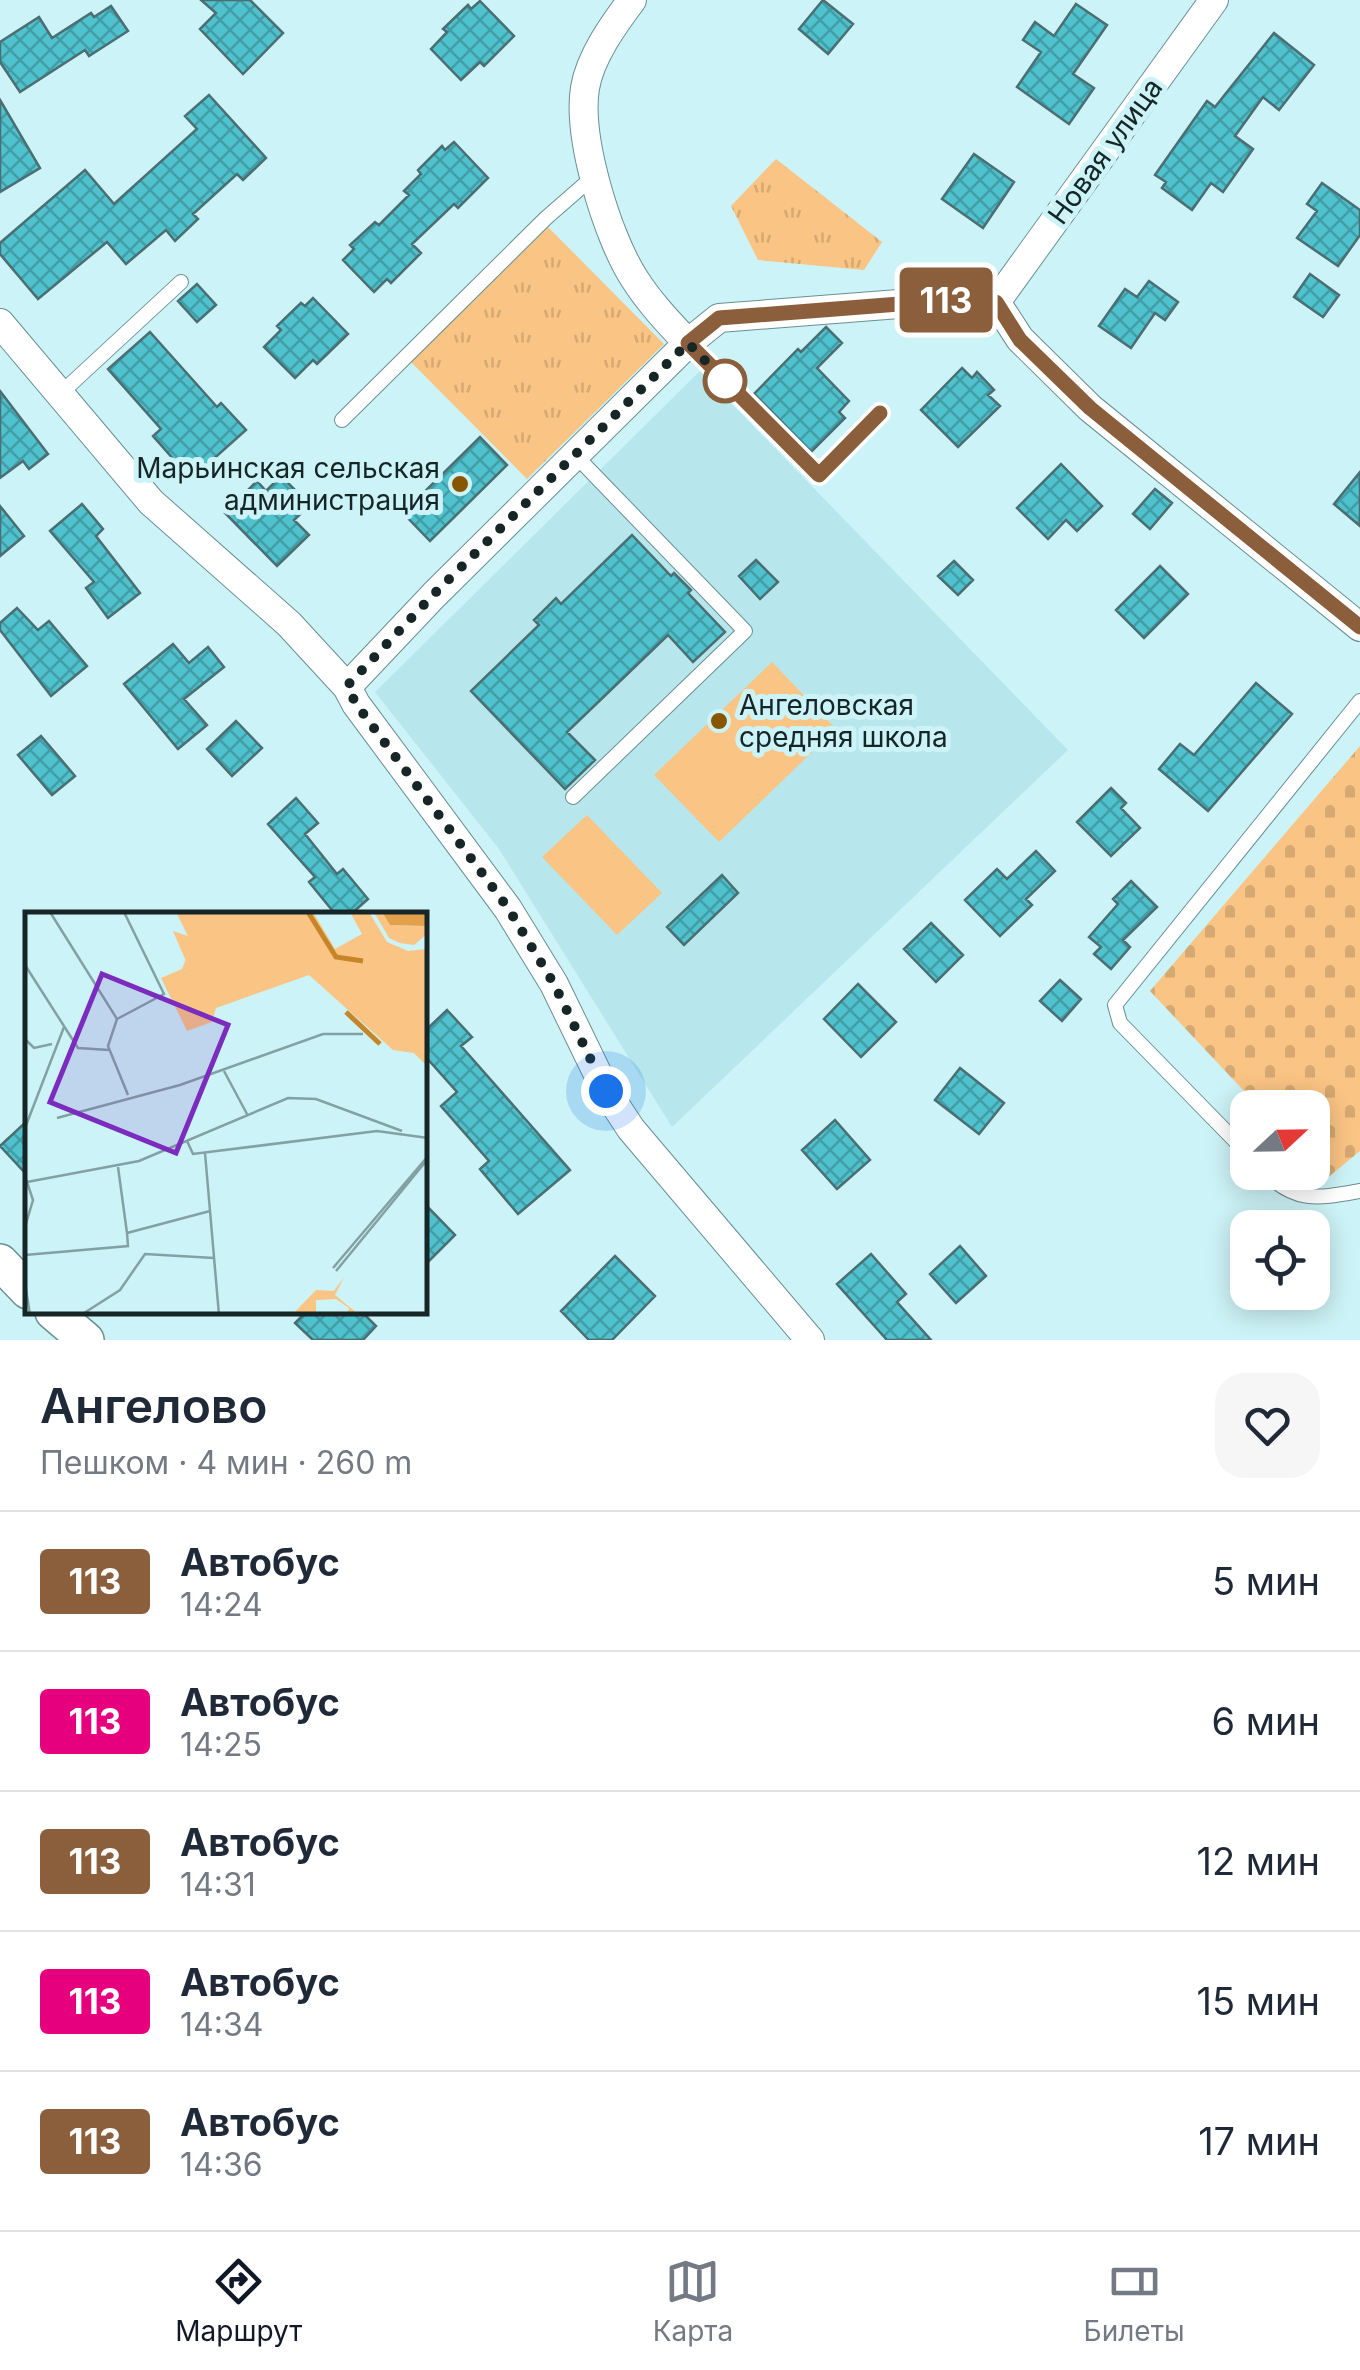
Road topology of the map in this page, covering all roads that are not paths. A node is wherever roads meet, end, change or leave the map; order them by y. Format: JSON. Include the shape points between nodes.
{"nodes":[{"id":1,"x":632,"y":0,"type":"edge"},
{"id":2,"x":1214,"y":0,"type":"edge"},
{"id":3,"x":594,"y":176,"type":"junction"},
{"id":4,"x":181,"y":282,"type":"dead end"},
{"id":5,"x":996,"y":302,"type":"junction"},
{"id":6,"x":0,"y":323,"type":"edge"},
{"id":7,"x":688,"y":343,"type":"junction"},
{"id":8,"x":60,"y":394,"type":"junction"},
{"id":9,"x":880,"y":413,"type":"dead end"},
{"id":10,"x":342,"y":420,"type":"dead end"},
{"id":11,"x":575,"y":455,"type":"junction"},
{"id":12,"x":1360,"y":627,"type":"edge"},
{"id":13,"x":347,"y":686,"type":"junction"},
{"id":14,"x":1360,"y":702,"type":"edge"},
{"id":15,"x":573,"y":797,"type":"dead end"},
{"id":16,"x":1230,"y":1136,"type":"edge"},
{"id":17,"x":1284,"y":1190,"type":"edge"},
{"id":18,"x":1360,"y":1191,"type":"edge"},
{"id":19,"x":0,"y":1262,"type":"edge"},
{"id":20,"x":25,"y":1288,"type":"edge"},
{"id":21,"x":57,"y":1315,"type":"edge"},
{"id":22,"x":86,"y":1340,"type":"edge"},
{"id":23,"x":810,"y":1340,"type":"edge"}],
"edges":[{"from":1,"to":3,"type":"street","via":[[585,88]]},
{"from":2,"to":5,"type":"street","name":"Новая улица"},
{"from":3,"to":7,"type":"street","via":[[634,279]]},
{"from":3,"to":10,"type":"lane"},
{"from":4,"to":8,"type":"lane"},
{"from":5,"to":7,"type":"street","via":[[976,298],[719,318]]},
{"from":5,"to":12,"type":"street","via":[[1020,340],[1090,408]]},
{"from":6,"to":8,"type":"street"},
{"from":7,"to":9,"type":"lane","via":[[819,475]]},
{"from":7,"to":11,"type":"street"},
{"from":8,"to":13,"type":"street","via":[[150,502],[289,624]]},
{"from":11,"to":13,"type":"street"},
{"from":11,"to":15,"type":"lane","via":[[745,631]]},
{"from":13,"to":23,"type":"street","via":[[508,908],[631,1129]]},
{"from":14,"to":16,"type":"lane","via":[[1115,1005],[1120,1024]]},
{"from":17,"to":18,"type":"lane","via":[[1302,1197]]},
{"from":19,"to":20,"type":"street"},
{"from":21,"to":22,"type":"street"}]}
